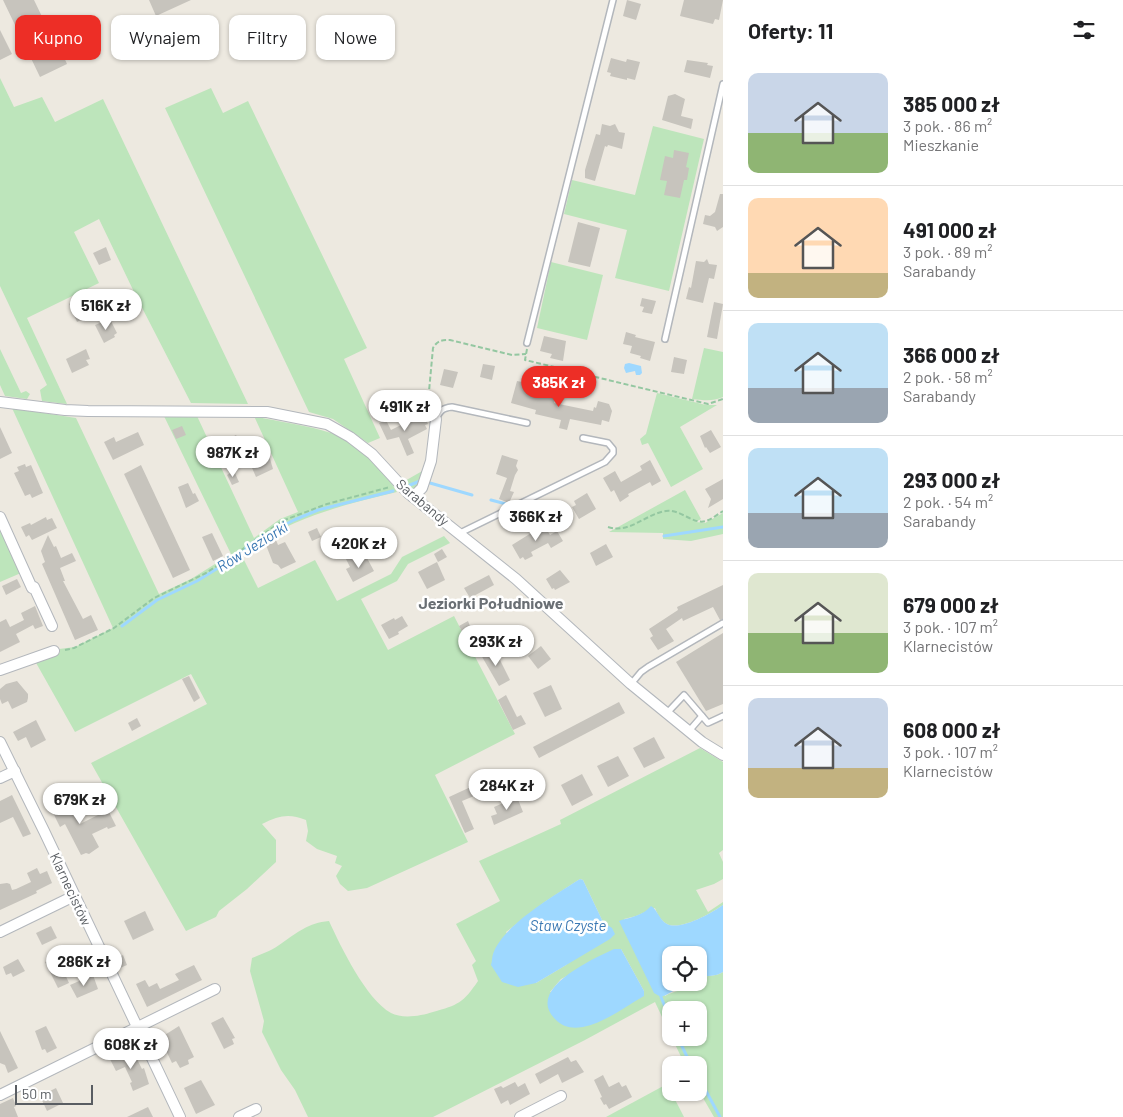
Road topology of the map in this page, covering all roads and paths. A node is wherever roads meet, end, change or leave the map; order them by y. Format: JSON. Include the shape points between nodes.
{"nodes":[{"id":1,"x":613,"y":0,"type":"edge"},
{"id":2,"x":723,"y":84,"type":"edge"},
{"id":3,"x":666,"y":339,"type":"dead end"},
{"id":4,"x":526,"y":343,"type":"dead end"},
{"id":5,"x":723,"y":399,"type":"edge"},
{"id":6,"x":0,"y":402,"type":"edge"},
{"id":7,"x":436,"y":419,"type":"junction"},
{"id":8,"x":527,"y":423,"type":"dead end"},
{"id":9,"x":583,"y":438,"type":"dead end"},
{"id":10,"x":400,"y":485,"type":"junction"},
{"id":11,"x":413,"y":497,"type":"junction"},
{"id":12,"x":723,"y":511,"type":"edge"},
{"id":13,"x":0,"y":517,"type":"edge"},
{"id":14,"x":608,"y":527,"type":"dead end"},
{"id":15,"x":460,"y":533,"type":"junction"},
{"id":16,"x":723,"y":623,"type":"edge"},
{"id":17,"x":52,"y":626,"type":"dead end"},
{"id":18,"x":54,"y":652,"type":"joint"},
{"id":19,"x":0,"y":670,"type":"edge"},
{"id":20,"x":631,"y":684,"type":"junction"},
{"id":21,"x":667,"y":713,"type":"junction"},
{"id":22,"x":702,"y":716,"type":"junction"},
{"id":23,"x":723,"y":716,"type":"edge"},
{"id":24,"x":689,"y":731,"type":"junction"},
{"id":25,"x":0,"y":742,"type":"edge"},
{"id":26,"x":723,"y":755,"type":"edge"},
{"id":27,"x":14,"y":771,"type":"junction"},
{"id":28,"x":0,"y":778,"type":"edge"},
{"id":29,"x":74,"y":896,"type":"junction"},
{"id":30,"x":0,"y":932,"type":"edge"},
{"id":31,"x":215,"y":989,"type":"dead end"},
{"id":32,"x":138,"y":1027,"type":"junction"},
{"id":33,"x":0,"y":1095,"type":"edge"},
{"id":34,"x":561,"y":1096,"type":"dead end"},
{"id":35,"x":256,"y":1109,"type":"dead end"},
{"id":36,"x":180,"y":1117,"type":"edge"},
{"id":37,"x":239,"y":1117,"type":"edge"},
{"id":38,"x":520,"y":1117,"type":"edge"}],
"edges":[{"from":1,"to":4,"type":"lane"},
{"from":2,"to":3,"type":"lane"},
{"from":5,"to":7,"type":"path","via":[[708,404],[525,360],[526,354],[512,355],[442,340],[433,348],[428,402]]},
{"from":6,"to":10,"type":"street","name":"Sarabandy","via":[[88,411],[238,411],[276,414],[327,424],[372,454]]},
{"from":7,"to":8,"type":"lane","via":[[444,408],[452,407]]},
{"from":7,"to":11,"type":"street","via":[[431,461],[422,488]]},
{"from":9,"to":15,"type":"lane","via":[[608,443],[613,453],[605,462]]},
{"from":10,"to":11,"type":"street","name":"Sarabandy"},
{"from":10,"to":18,"type":"path","via":[[326,504],[282,521],[206,573],[154,598],[114,628],[74,648]]},
{"from":11,"to":15,"type":"street","name":"Sarabandy"},
{"from":12,"to":14,"type":"path","via":[[706,521],[698,521],[668,510],[618,530]]},
{"from":13,"to":17,"type":"street"},
{"from":15,"to":20,"type":"street","name":"Sarabandy","via":[[516,579]]},
{"from":16,"to":20,"type":"lane","via":[[640,672]]},
{"from":18,"to":19,"type":"street"},
{"from":20,"to":21,"type":"street","name":"Sarabandy"},
{"from":21,"to":22,"type":"lane","via":[[684,695]]},
{"from":21,"to":24,"type":"street","name":"Sarabandy"},
{"from":22,"to":23,"type":"lane","via":[[708,722]]},
{"from":22,"to":24,"type":"lane"},
{"from":24,"to":26,"type":"street","name":"Sarabandy"},
{"from":25,"to":27,"type":"street","name":"Klarnecistów"},
{"from":27,"to":28,"type":"street"},
{"from":27,"to":29,"type":"street","name":"Klarnecistów"},
{"from":29,"to":30,"type":"street"},
{"from":29,"to":32,"type":"street","name":"Klarnecistów"},
{"from":31,"to":32,"type":"street"},
{"from":32,"to":33,"type":"street"},
{"from":32,"to":36,"type":"street","name":"Klarnecistów"},
{"from":34,"to":38,"type":"street"},
{"from":35,"to":37,"type":"street"}]}
